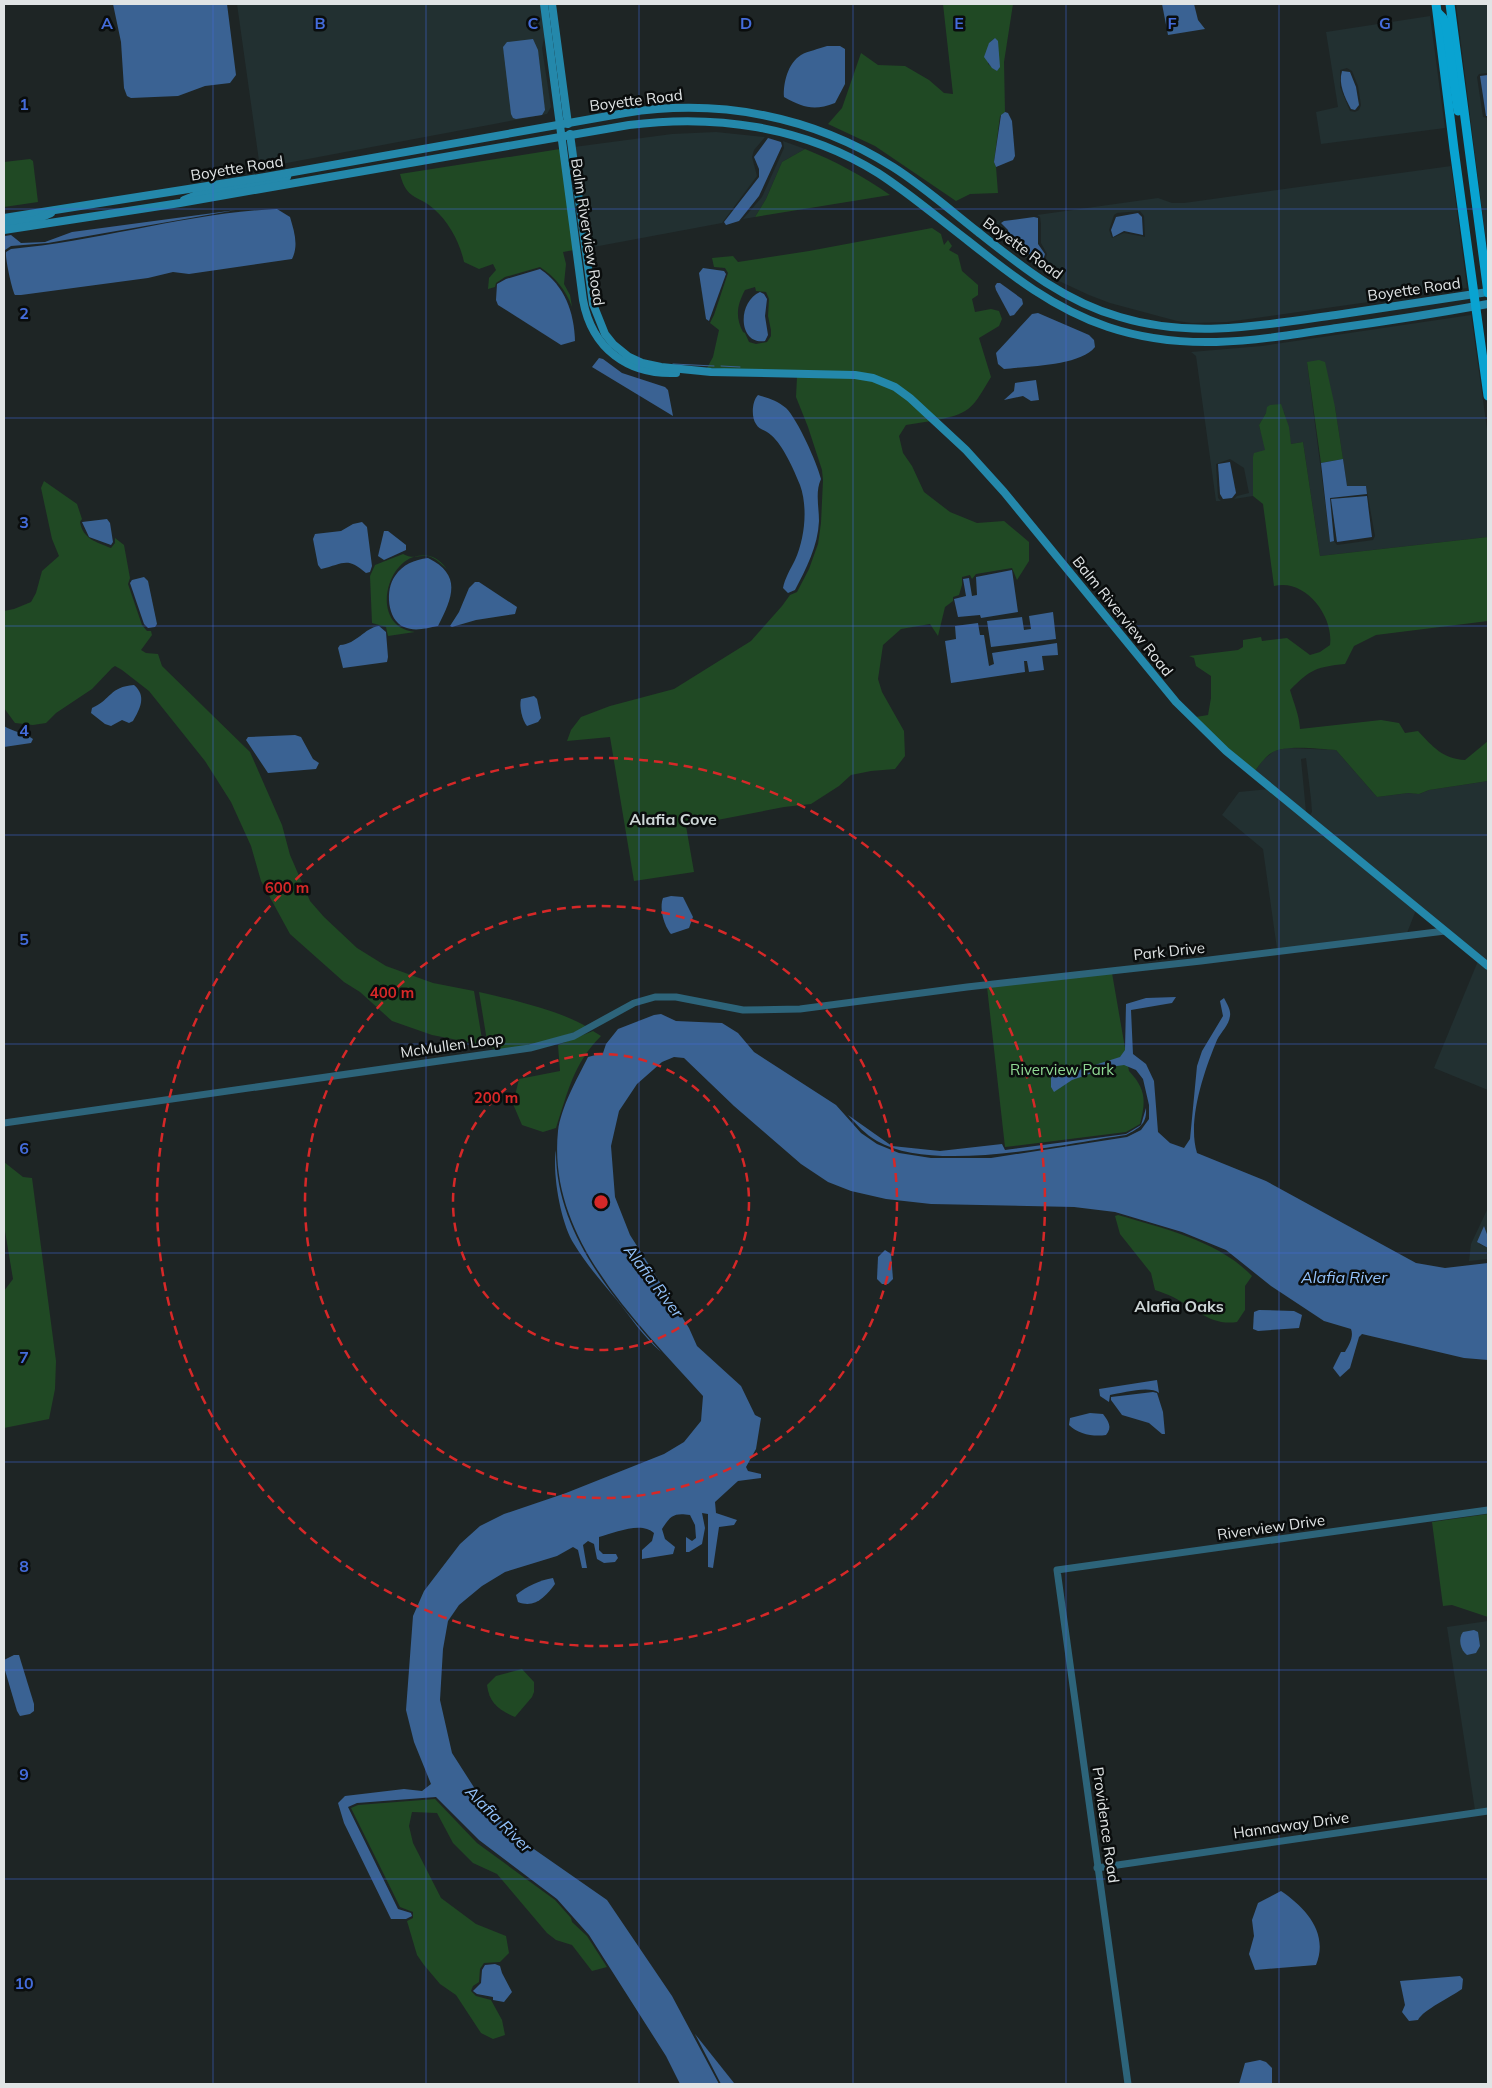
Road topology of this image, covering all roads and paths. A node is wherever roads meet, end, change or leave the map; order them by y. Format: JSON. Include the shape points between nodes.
{"nodes":[{"id":1,"x":544,"y":4,"type":"edge"},
{"id":2,"x":552,"y":4,"type":"edge"},
{"id":3,"x":1448,"y":5,"type":"edge"},
{"id":4,"x":1437,"y":8,"type":"edge"},
{"id":5,"x":568,"y":124,"type":"junction"},
{"id":6,"x":559,"y":125,"type":"junction"},
{"id":7,"x":570,"y":134,"type":"junction"},
{"id":8,"x":1467,"y":135,"type":"junction"},
{"id":9,"x":560,"y":136,"type":"junction"},
{"id":10,"x":288,"y":173,"type":"junction"},
{"id":11,"x":180,"y":203,"type":"junction"},
{"id":12,"x":55,"y":211,"type":"junction"},
{"id":13,"x":4,"y":218,"type":"edge"},
{"id":14,"x":4,"y":224,"type":"edge"},
{"id":15,"x":4,"y":230,"type":"edge"},
{"id":16,"x":1488,"y":292,"type":"edge"},
{"id":17,"x":1473,"y":294,"type":"junction"},
{"id":18,"x":1488,"y":304,"type":"edge"},
{"id":19,"x":1475,"y":307,"type":"junction"},
{"id":20,"x":711,"y":372,"type":"junction"},
{"id":21,"x":1488,"y":396,"type":"edge"},
{"id":22,"x":1445,"y":931,"type":"junction"},
{"id":23,"x":1488,"y":966,"type":"edge"},
{"id":24,"x":895,"y":996,"type":"joint"},
{"id":25,"x":4,"y":1123,"type":"edge"},
{"id":26,"x":1488,"y":1510,"type":"edge"},
{"id":27,"x":1057,"y":1570,"type":"joint"},
{"id":28,"x":1488,"y":1811,"type":"edge"},
{"id":29,"x":1097,"y":1868,"type":"junction"},
{"id":30,"x":1128,"y":2084,"type":"edge"}],
"edges":[{"from":1,"to":6,"type":"main road","name":"Balm Riverview Road"},
{"from":2,"to":5,"type":"main road","name":"Balm Riverview Road"},
{"from":3,"to":8,"type":"main road"},
{"from":4,"to":8,"type":"main road","via":[[1446,25],[1456,99]]},
{"from":4,"to":17,"type":"main road"},
{"from":5,"to":6,"type":"main road","name":"Boyette Road"},
{"from":5,"to":7,"type":"street","name":"Balm Riverview Road"},
{"from":5,"to":17,"type":"main road","name":"Boyette Road","via":[[644,110],[703,107],[765,115],[811,128],[846,141],[894,168],[1055,289],[1107,313],[1153,325],[1202,330],[1234,329]]},
{"from":6,"to":9,"type":"main road","name":"Balm Riverview Road"},
{"from":6,"to":10,"type":"main road","name":"Boyette Road"},
{"from":7,"to":9,"type":"main road","name":"Boyette Road"},
{"from":7,"to":19,"type":"main road","name":"Boyette Road","via":[[652,122],[702,120],[749,125],[813,142],[878,173],[1056,305],[1102,325],[1148,337],[1189,343],[1232,342]]},
{"from":7,"to":20,"type":"main road","name":"Balm Riverview Road","via":[[593,304],[605,334],[620,350],[642,363]]},
{"from":8,"to":16,"type":"main road"},
{"from":9,"to":11,"type":"main road","name":"Boyette Road"},
{"from":9,"to":20,"type":"main road","name":"Balm Riverview Road","via":[[583,300],[599,341],[621,360],[650,372]]},
{"from":10,"to":11,"type":"main road","via":[[282,180],[199,194]]},
{"from":10,"to":12,"type":"main road","name":"Boyette Road"},
{"from":11,"to":15,"type":"main road","name":"Boyette Road"},
{"from":12,"to":13,"type":"main road","name":"Boyette Road"},
{"from":12,"to":14,"type":"main road","via":[[42,218]]},
{"from":16,"to":17,"type":"main road","name":"Boyette Road"},
{"from":17,"to":19,"type":"main road"},
{"from":18,"to":19,"type":"main road","name":"Boyette Road"},
{"from":19,"to":21,"type":"main road"},
{"from":20,"to":22,"type":"main road","name":"Balm Riverview Road","via":[[855,375],[895,387],[966,450],[1004,492],[1188,715],[1226,751]]},
{"from":22,"to":23,"type":"main road","name":"Balm Riverview Road"},
{"from":22,"to":24,"type":"street","name":"Park Drive"},
{"from":24,"to":25,"type":"street","name":"McMullen Loop","via":[[800,1009],[743,1010],[676,997],[655,997],[634,1003],[574,1036],[536,1047]]},
{"from":26,"to":27,"type":"street","name":"Riverview Drive"},
{"from":27,"to":29,"type":"street","name":"Providence Road"},
{"from":28,"to":29,"type":"street","name":"Hannaway Drive"},
{"from":29,"to":30,"type":"street","name":"Providence Road"}]}
